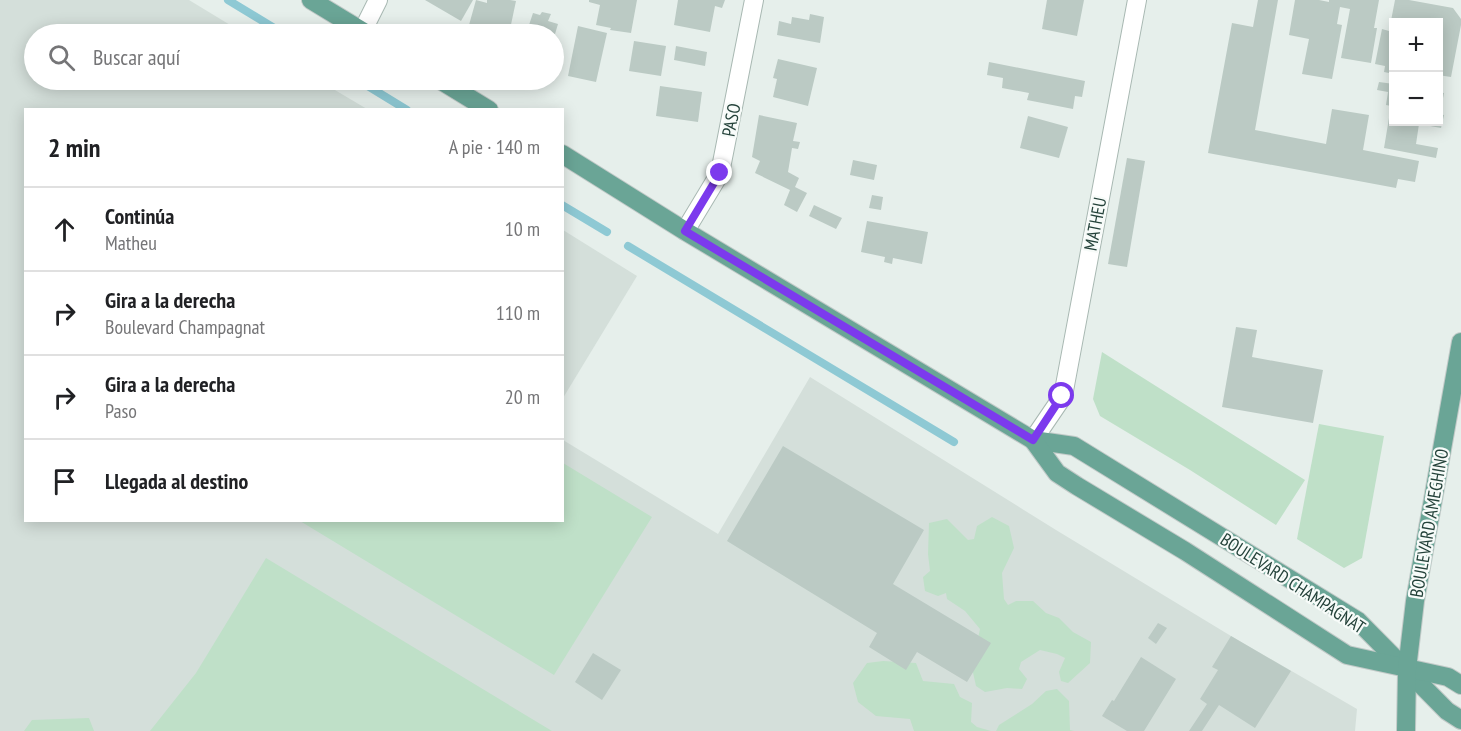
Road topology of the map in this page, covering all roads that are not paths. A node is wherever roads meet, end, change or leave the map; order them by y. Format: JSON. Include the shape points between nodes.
{"nodes":[{"id":1,"x":311,"y":0,"type":"edge"},
{"id":2,"x":378,"y":0,"type":"edge"},
{"id":3,"x":754,"y":0,"type":"edge"},
{"id":4,"x":1137,"y":0,"type":"edge"},
{"id":5,"x":350,"y":24,"type":"edge"},
{"id":6,"x":368,"y":24,"type":"edge"},
{"id":7,"x":456,"y":90,"type":"edge"},
{"id":8,"x":486,"y":108,"type":"edge"},
{"id":9,"x":564,"y":155,"type":"edge"},
{"id":10,"x":685,"y":231,"type":"junction"},
{"id":11,"x":1461,"y":342,"type":"edge"},
{"id":12,"x":1033,"y":440,"type":"junction"},
{"id":13,"x":1407,"y":669,"type":"junction"},
{"id":14,"x":1461,"y":685,"type":"edge"},
{"id":15,"x":1461,"y":720,"type":"edge"},
{"id":16,"x":1406,"y":731,"type":"edge"}],
"edges":[{"from":1,"to":5,"type":"main road"},
{"from":2,"to":6,"type":"street"},
{"from":3,"to":10,"type":"street","name":"PASO","via":[[720,173]]},
{"from":4,"to":12,"type":"street","name":"MATHEU","via":[[1062,396]]},
{"from":7,"to":8,"type":"main road"},
{"from":9,"to":10,"type":"main road","name":"BOULEVARD CHAMPAGNAT"},
{"from":10,"to":12,"type":"main road","name":"BOULEVARD CHAMPAGNAT"},
{"from":11,"to":13,"type":"main road","name":"BOULEVARD AMEGHINO","via":[[1415,601]]},
{"from":12,"to":13,"type":"main road","name":"BOULEVARD CHAMPAGNAT","via":[[1074,446],[1358,621]]},
{"from":12,"to":13,"type":"main road","name":"BOULEVARD CHAMPAGNAT","via":[[1057,473],[1347,655]]},
{"from":13,"to":14,"type":"main road","via":[[1448,677]]},
{"from":13,"to":15,"type":"main road","via":[[1447,711]]},
{"from":13,"to":16,"type":"main road","name":"BOULEVARD AMEGHINO"}]}
